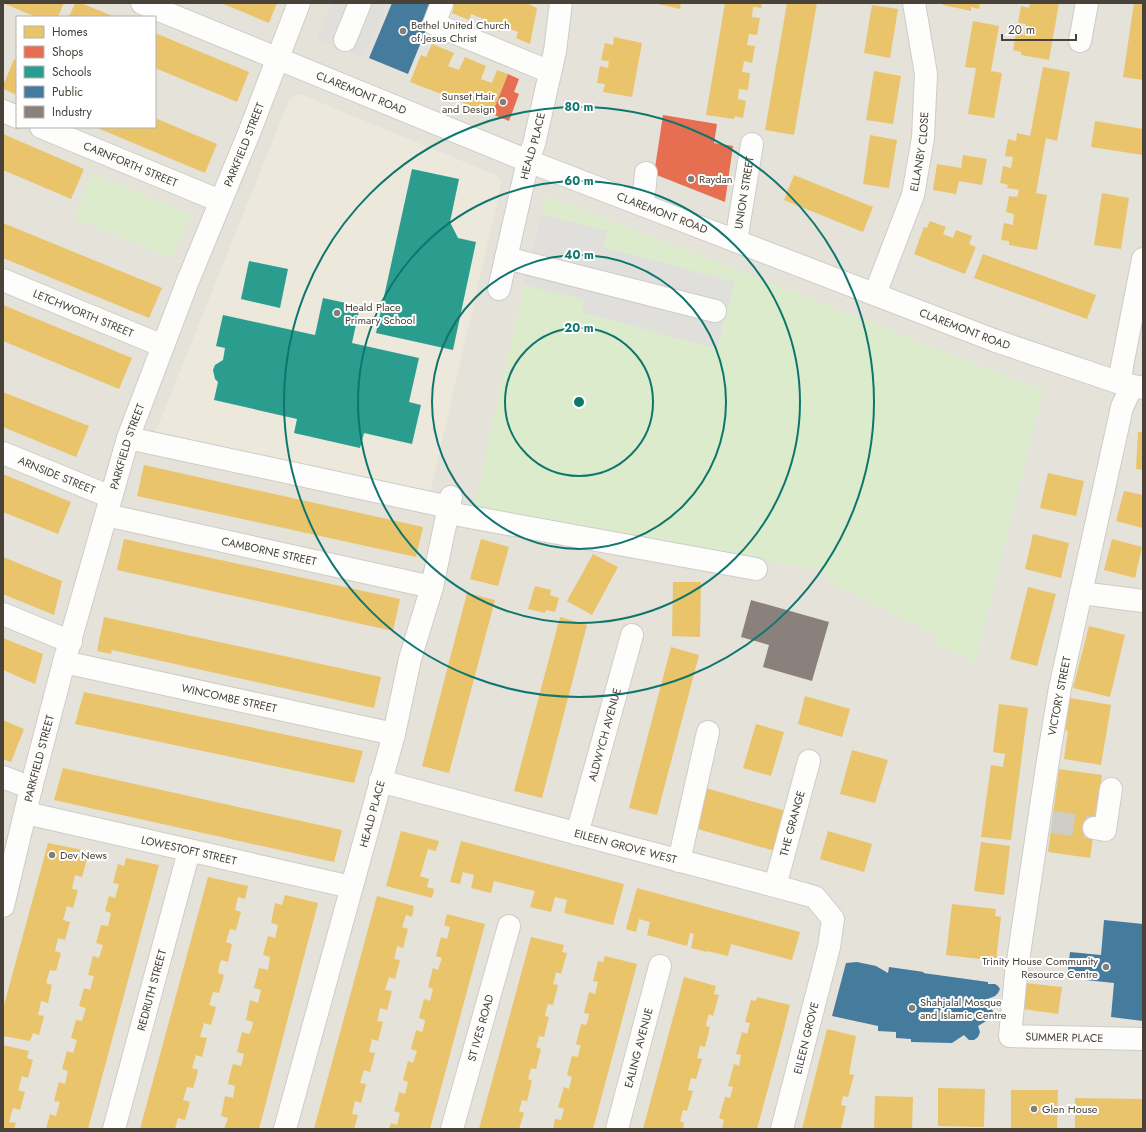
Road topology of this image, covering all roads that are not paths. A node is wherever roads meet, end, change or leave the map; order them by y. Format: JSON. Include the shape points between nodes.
{"nodes":[{"id":1,"x":142,"y":3,"type":"edge"},
{"id":2,"x":299,"y":3,"type":"edge"},
{"id":3,"x":360,"y":3,"type":"edge"},
{"id":4,"x":442,"y":3,"type":"edge"},
{"id":5,"x":561,"y":3,"type":"edge"},
{"id":6,"x":914,"y":3,"type":"edge"},
{"id":7,"x":1087,"y":3,"type":"edge"},
{"id":8,"x":344,"y":40,"type":"dead end"},
{"id":9,"x":1080,"y":41,"type":"dead end"},
{"id":10,"x":278,"y":59,"type":"junction"},
{"id":11,"x":550,"y":72,"type":"junction"},
{"id":12,"x":3,"y":111,"type":"edge"},
{"id":13,"x":16,"y":117,"type":"edge"},
{"id":14,"x":43,"y":128,"type":"edge"},
{"id":15,"x":752,"y":144,"type":"dead end"},
{"id":16,"x":528,"y":161,"type":"junction"},
{"id":17,"x":646,"y":173,"type":"dead end"},
{"id":18,"x":220,"y":201,"type":"junction"},
{"id":19,"x":643,"y":205,"type":"junction"},
{"id":20,"x":736,"y":241,"type":"junction"},
{"id":21,"x":506,"y":258,"type":"junction"},
{"id":22,"x":1143,"y":259,"type":"edge"},
{"id":23,"x":3,"y":280,"type":"edge"},
{"id":24,"x":499,"y":289,"type":"dead end"},
{"id":25,"x":875,"y":294,"type":"junction"},
{"id":26,"x":1138,"y":310,"type":"edge"},
{"id":27,"x":715,"y":311,"type":"dead end"},
{"id":28,"x":163,"y":346,"type":"junction"},
{"id":29,"x":1132,"y":386,"type":"edge"},
{"id":30,"x":128,"y":438,"type":"junction"},
{"id":31,"x":3,"y":453,"type":"edge"},
{"id":32,"x":108,"y":506,"type":"junction"},
{"id":33,"x":449,"y":506,"type":"junction"},
{"id":34,"x":756,"y":569,"type":"dead end"},
{"id":35,"x":432,"y":587,"type":"junction"},
{"id":36,"x":1081,"y":593,"type":"junction"},
{"id":37,"x":1143,"y":601,"type":"edge"},
{"id":38,"x":3,"y":614,"type":"edge"},
{"id":39,"x":632,"y":636,"type":"dead end"},
{"id":40,"x":71,"y":642,"type":"junction"},
{"id":41,"x":64,"y":662,"type":"junction"},
{"id":42,"x":708,"y":732,"type":"dead end"},
{"id":43,"x":394,"y":734,"type":"junction"},
{"id":44,"x":809,"y":761,"type":"dead end"},
{"id":45,"x":3,"y":777,"type":"edge"},
{"id":46,"x":380,"y":781,"type":"junction"},
{"id":47,"x":31,"y":788,"type":"junction"},
{"id":48,"x":1110,"y":789,"type":"dead end"},
{"id":49,"x":26,"y":813,"type":"junction"},
{"id":50,"x":1094,"y":828,"type":"tunnel mouth"},
{"id":51,"x":577,"y":834,"type":"junction"},
{"id":52,"x":190,"y":851,"type":"junction"},
{"id":53,"x":679,"y":861,"type":"junction"},
{"id":54,"x":775,"y":886,"type":"junction"},
{"id":55,"x":351,"y":887,"type":"junction"},
{"id":56,"x":3,"y":906,"type":"edge"},
{"id":57,"x":509,"y":926,"type":"dead end"},
{"id":58,"x":828,"y":947,"type":"joint"},
{"id":59,"x":660,"y":966,"type":"dead end"},
{"id":60,"x":1012,"y":1012,"type":"joint"},
{"id":61,"x":1143,"y":1040,"type":"edge"},
{"id":62,"x":114,"y":1129,"type":"edge"},
{"id":63,"x":285,"y":1129,"type":"edge"},
{"id":64,"x":452,"y":1129,"type":"edge"},
{"id":65,"x":617,"y":1129,"type":"edge"},
{"id":66,"x":782,"y":1129,"type":"edge"}],
"edges":[{"from":1,"to":10,"type":"street","name":"CLAREMONT ROAD"},
{"from":2,"to":10,"type":"street","name":"PARKFIELD STREET"},
{"from":3,"to":8,"type":"street"},
{"from":4,"to":11,"type":"street","via":[[434,24]]},
{"from":5,"to":11,"type":"street","name":"HEALD PLACE"},
{"from":6,"to":25,"type":"street","name":"ELLANBY CLOSE","via":[[926,74],[923,138],[913,195]]},
{"from":7,"to":9,"type":"street"},
{"from":10,"to":16,"type":"street","name":"CLAREMONT ROAD"},
{"from":10,"to":18,"type":"street","name":"PARKFIELD STREET"},
{"from":11,"to":16,"type":"street","name":"HEALD PLACE"},
{"from":12,"to":13,"type":"street"},
{"from":14,"to":18,"type":"street","name":"CARNFORTH STREET"},
{"from":15,"to":20,"type":"street","name":"UNION STREET"},
{"from":16,"to":19,"type":"street","name":"CLAREMONT ROAD"},
{"from":16,"to":21,"type":"street","name":"HEALD PLACE"},
{"from":17,"to":19,"type":"street"},
{"from":18,"to":28,"type":"street","name":"PARKFIELD STREET"},
{"from":19,"to":20,"type":"street","name":"CLAREMONT ROAD"},
{"from":20,"to":25,"type":"street","name":"CLAREMONT ROAD"},
{"from":21,"to":24,"type":"street","name":"HEALD PLACE"},
{"from":21,"to":27,"type":"street"},
{"from":22,"to":26,"type":"street","name":"VICTORY STREET"},
{"from":23,"to":28,"type":"street","name":"LETCHWORTH STREET"},
{"from":25,"to":29,"type":"street","name":"CLAREMONT ROAD","via":[[996,340]]},
{"from":26,"to":29,"type":"street","name":"VICTORY STREET","via":[[1122,366]]},
{"from":28,"to":30,"type":"street","name":"PARKFIELD STREET"},
{"from":29,"to":36,"type":"street","name":"VICTORY STREET","via":[[1122,407]]},
{"from":30,"to":32,"type":"street","name":"PARKFIELD STREET"},
{"from":30,"to":33,"type":"street"},
{"from":31,"to":32,"type":"street","name":"ARNSIDE STREET"},
{"from":32,"to":35,"type":"street","name":"CAMBORNE STREET"},
{"from":32,"to":40,"type":"street","name":"PARKFIELD STREET"},
{"from":33,"to":34,"type":"street"},
{"from":33,"to":35,"type":"street","name":"HEALD PLACE"},
{"from":35,"to":43,"type":"street","name":"HEALD PLACE","via":[[410,659]]},
{"from":36,"to":37,"type":"street"},
{"from":36,"to":60,"type":"street","name":"VICTORY STREET","via":[[1060,688],[1045,822],[1016,974]]},
{"from":38,"to":40,"type":"street"},
{"from":39,"to":51,"type":"street","name":"ALDWYCH AVENUE"},
{"from":40,"to":41,"type":"street","name":"PARKFIELD STREET"},
{"from":41,"to":43,"type":"street","name":"WINCOMBE STREET"},
{"from":41,"to":47,"type":"street","name":"PARKFIELD STREET"},
{"from":42,"to":53,"type":"street"},
{"from":43,"to":46,"type":"street","name":"HEALD PLACE"},
{"from":44,"to":54,"type":"street","name":"THE GRANGE"},
{"from":45,"to":47,"type":"street"},
{"from":46,"to":51,"type":"street","name":"EILEEN GROVE WEST"},
{"from":46,"to":55,"type":"street","name":"HEALD PLACE"},
{"from":47,"to":49,"type":"street","name":"PARKFIELD STREET"},
{"from":48,"to":50,"type":"street","via":[[1105,830]]},
{"from":49,"to":52,"type":"street","name":"LOWESTOFT STREET"},
{"from":49,"to":56,"type":"street","name":"PARKFIELD STREET"},
{"from":51,"to":53,"type":"street","name":"EILEEN GROVE WEST"},
{"from":52,"to":55,"type":"street","name":"LOWESTOFT STREET"},
{"from":52,"to":62,"type":"street","name":"REDRUTH STREET"},
{"from":53,"to":54,"type":"street","name":"EILEEN GROVE WEST"},
{"from":54,"to":58,"type":"street","name":"EILEEN GROVE WEST","via":[[815,897],[833,919]]},
{"from":55,"to":63,"type":"street","name":"HEALD PLACE"},
{"from":57,"to":64,"type":"street","name":"ST IVES ROAD"},
{"from":58,"to":66,"type":"street","name":"EILEEN GROVE"},
{"from":59,"to":65,"type":"street","name":"EALING AVENUE"},
{"from":60,"to":61,"type":"street","name":"SUMMER PLACE","via":[[1010,1036]]}]}
